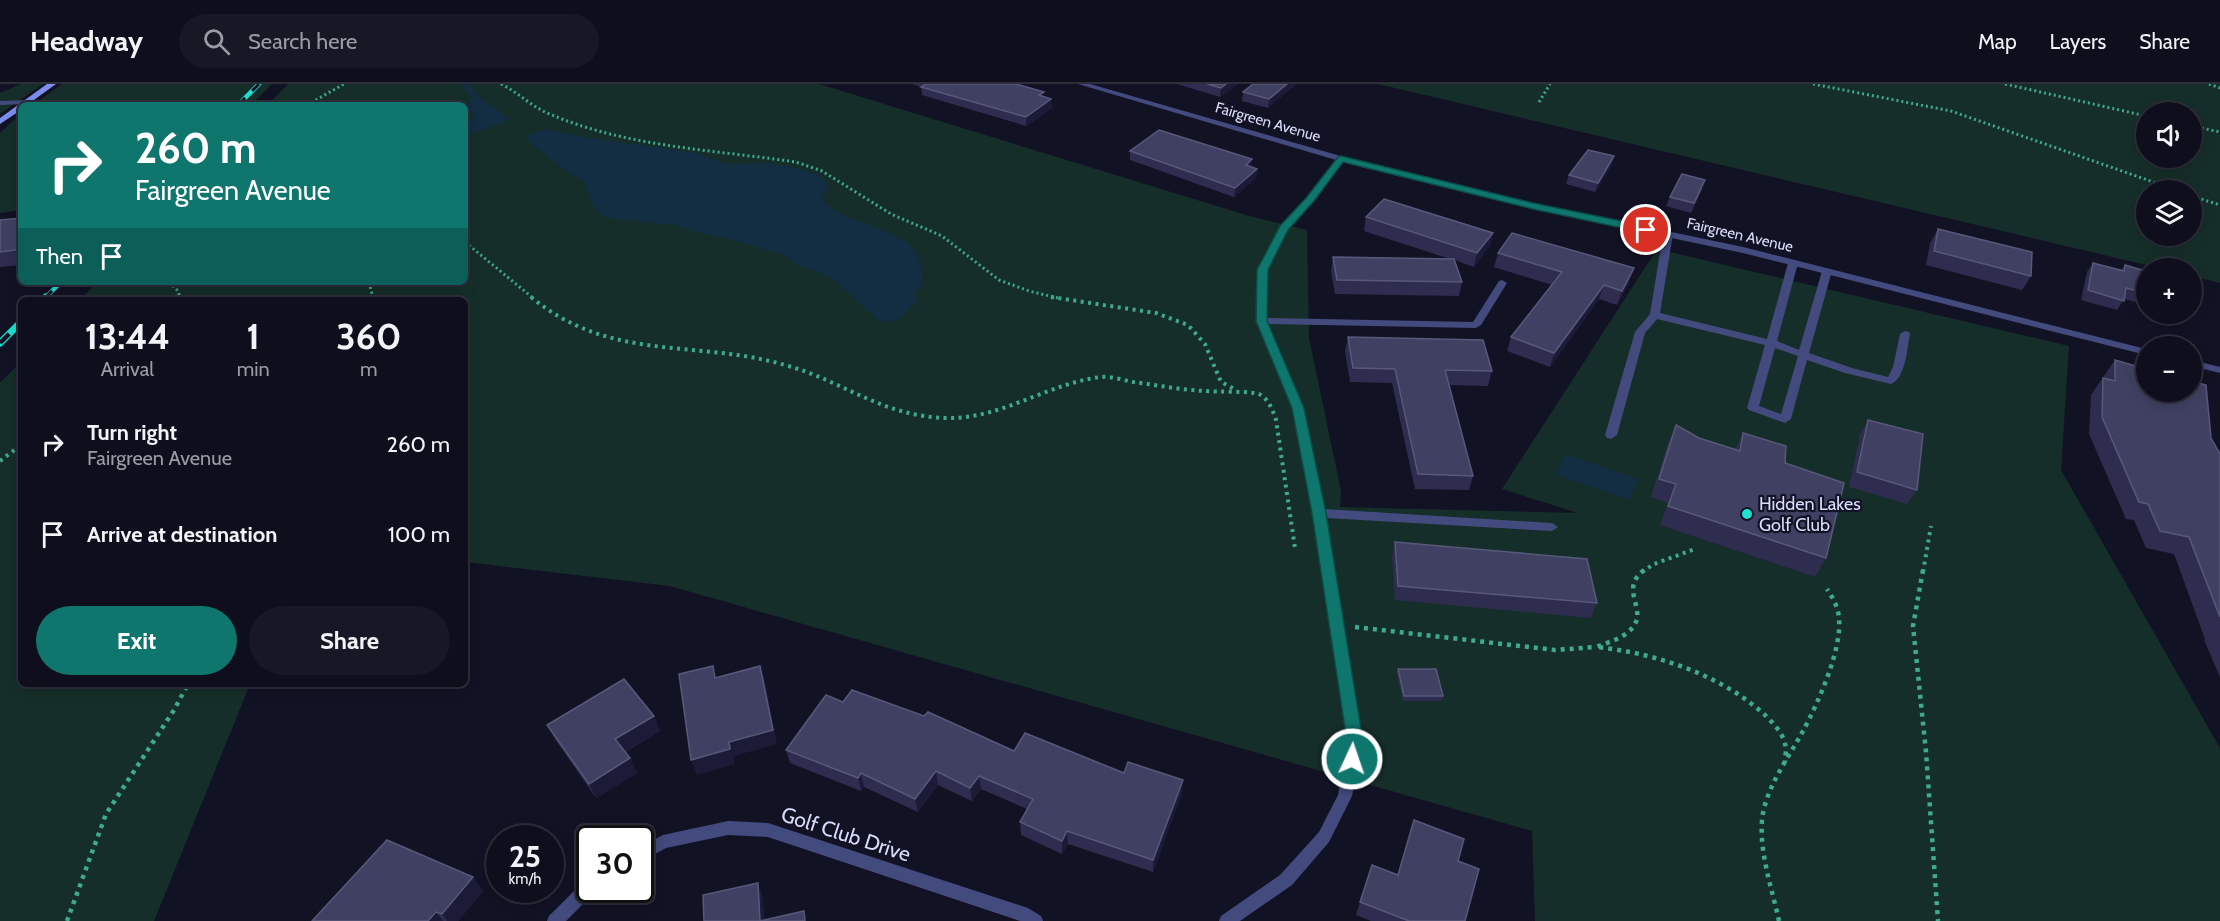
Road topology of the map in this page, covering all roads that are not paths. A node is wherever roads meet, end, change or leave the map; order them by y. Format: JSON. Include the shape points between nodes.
{"nodes":[{"id":1,"x":52,"y":84,"type":"edge"},
{"id":2,"x":1082,"y":84,"type":"edge"},
{"id":3,"x":26,"y":102,"type":"edge"},
{"id":4,"x":0,"y":103,"type":"edge"},
{"id":5,"x":18,"y":104,"type":"edge"},
{"id":6,"x":18,"y":108,"type":"edge"},
{"id":7,"x":0,"y":122,"type":"edge"},
{"id":8,"x":1341,"y":159,"type":"junction"},
{"id":9,"x":1668,"y":234,"type":"junction"},
{"id":10,"x":1793,"y":263,"type":"junction"},
{"id":11,"x":1827,"y":271,"type":"junction"},
{"id":12,"x":1502,"y":283,"type":"dead end"},
{"id":13,"x":1655,"y":315,"type":"junction"},
{"id":14,"x":1262,"y":321,"type":"junction"},
{"id":15,"x":1905,"y":334,"type":"dead end"},
{"id":16,"x":1771,"y":343,"type":"junction"},
{"id":17,"x":2136,"y":349,"type":"edge"},
{"id":18,"x":1804,"y":353,"type":"junction"},
{"id":19,"x":2202,"y":366,"type":"edge"},
{"id":20,"x":2220,"y":370,"type":"edge"},
{"id":21,"x":1611,"y":435,"type":"dead end"},
{"id":22,"x":1319,"y":513,"type":"junction"},
{"id":23,"x":1552,"y":527,"type":"dead end"},
{"id":24,"x":654,"y":847,"type":"edge"},
{"id":25,"x":576,"y":900,"type":"edge"},
{"id":26,"x":555,"y":921,"type":"edge"},
{"id":27,"x":1035,"y":921,"type":"edge"},
{"id":28,"x":1227,"y":921,"type":"edge"}],
"edges":[{"from":1,"to":3,"type":"street"},
{"from":2,"to":8,"type":"street","name":"Fairgreen Avenue"},
{"from":4,"to":5,"type":"street"},
{"from":6,"to":7,"type":"street"},
{"from":8,"to":9,"type":"street","name":"Fairgreen Avenue"},
{"from":8,"to":14,"type":"street","via":[[1284,229],[1263,270]]},
{"from":9,"to":10,"type":"street","name":"Fairgreen Avenue"},
{"from":9,"to":13,"type":"street"},
{"from":10,"to":11,"type":"street","name":"Fairgreen Avenue"},
{"from":10,"to":16,"type":"street"},
{"from":11,"to":17,"type":"street","name":"Fairgreen Avenue"},
{"from":11,"to":18,"type":"street"},
{"from":12,"to":14,"type":"street","via":[[1476,325]]},
{"from":13,"to":16,"type":"street"},
{"from":13,"to":21,"type":"street","via":[[1640,332]]},
{"from":14,"to":22,"type":"street","via":[[1298,408]]},
{"from":15,"to":18,"type":"street","via":[[1891,381],[1849,371]]},
{"from":16,"to":18,"type":"street"},
{"from":16,"to":18,"type":"street","via":[[1753,408],[1785,419]]},
{"from":19,"to":20,"type":"street"},
{"from":22,"to":23,"type":"street"},
{"from":22,"to":28,"type":"street","via":[[1355,741],[1345,796],[1324,837],[1286,880]]},
{"from":24,"to":27,"type":"street","name":"Golf Club Drive","via":[[728,828],[768,830]]},
{"from":25,"to":26,"type":"street"}]}
